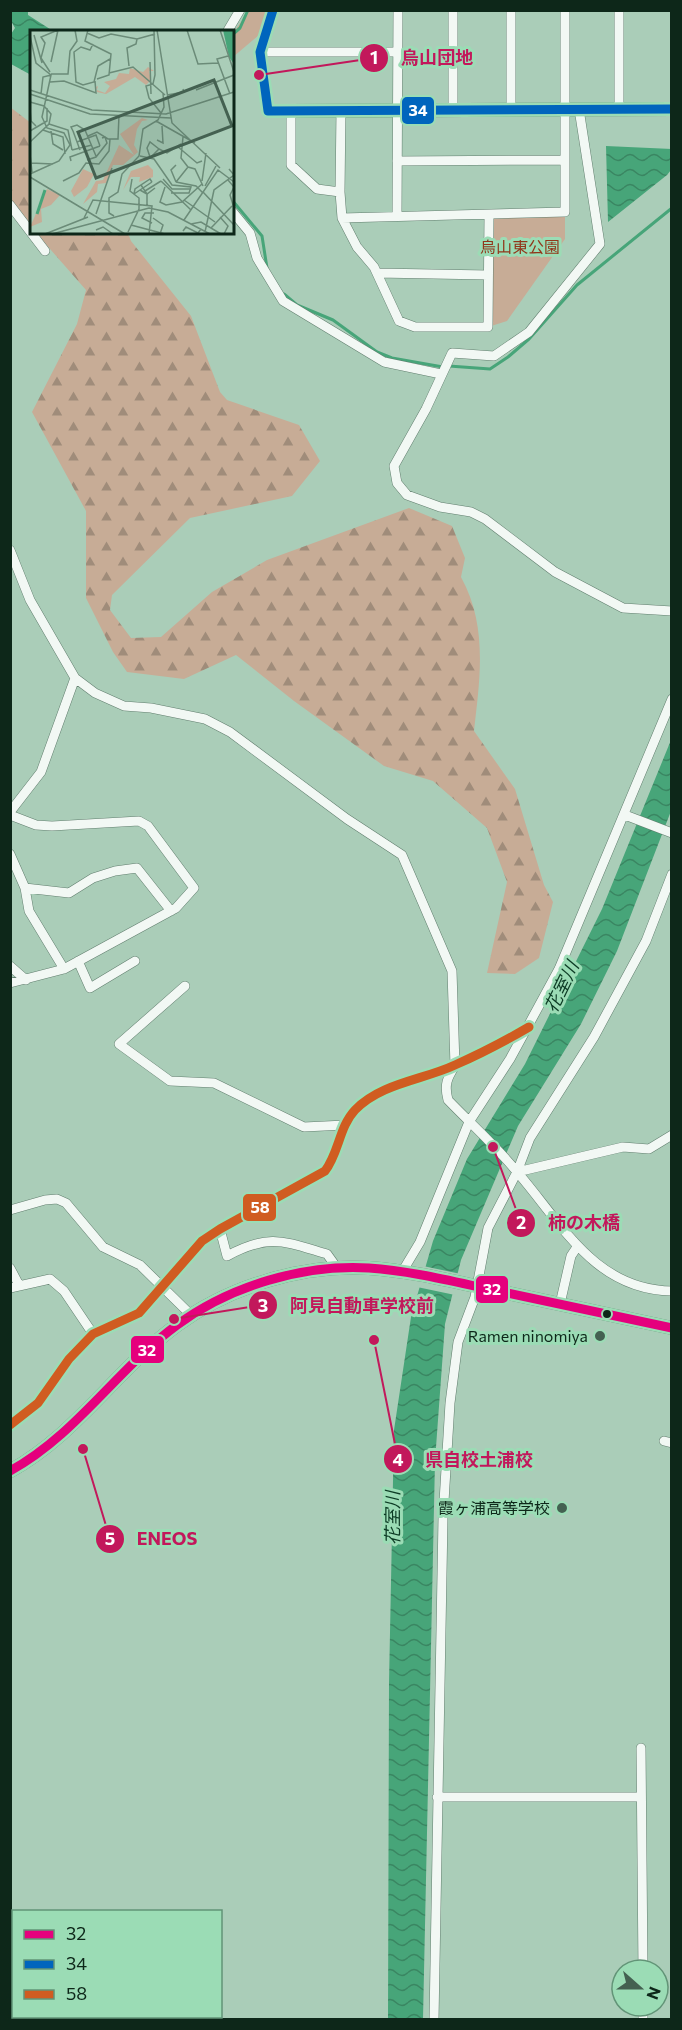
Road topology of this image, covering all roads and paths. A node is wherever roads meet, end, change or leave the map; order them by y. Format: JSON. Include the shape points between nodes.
{"nodes":[{"id":1,"x":240,"y":10,"type":"edge"},
{"id":2,"x":273,"y":10,"type":"edge"},
{"id":3,"x":398,"y":10,"type":"edge"},
{"id":4,"x":453,"y":10,"type":"edge"},
{"id":5,"x":511,"y":10,"type":"edge"},
{"id":6,"x":566,"y":10,"type":"edge"},
{"id":7,"x":619,"y":10,"type":"edge"},
{"id":8,"x":228,"y":30,"type":"edge"},
{"id":9,"x":260,"y":52,"type":"junction"},
{"id":10,"x":398,"y":52,"type":"junction"},
{"id":11,"x":511,"y":109,"type":"junction"},
{"id":12,"x":564,"y":109,"type":"junction"},
{"id":13,"x":579,"y":109,"type":"junction"},
{"id":14,"x":620,"y":109,"type":"junction"},
{"id":15,"x":672,"y":109,"type":"edge"},
{"id":16,"x":341,"y":110,"type":"junction"},
{"id":17,"x":398,"y":110,"type":"junction"},
{"id":18,"x":453,"y":110,"type":"junction"},
{"id":19,"x":291,"y":111,"type":"junction"},
{"id":20,"x":564,"y":160,"type":"junction"},
{"id":21,"x":397,"y":161,"type":"junction"},
{"id":22,"x":340,"y":192,"type":"junction"},
{"id":23,"x":10,"y":205,"type":"edge"},
{"id":24,"x":234,"y":213,"type":"edge"},
{"id":25,"x":397,"y":216,"type":"junction"},
{"id":26,"x":489,"y":216,"type":"junction"},
{"id":27,"x":342,"y":218,"type":"junction"},
{"id":28,"x":30,"y":231,"type":"edge"},
{"id":29,"x":32,"y":234,"type":"edge"},
{"id":30,"x":45,"y":251,"type":"dead end"},
{"id":31,"x":377,"y":273,"type":"junction"},
{"id":32,"x":489,"y":275,"type":"junction"},
{"id":33,"x":441,"y":374,"type":"junction"},
{"id":34,"x":10,"y":550,"type":"edge"},
{"id":35,"x":672,"y":611,"type":"edge"},
{"id":36,"x":75,"y":678,"type":"junction"},
{"id":37,"x":672,"y":699,"type":"edge"},
{"id":38,"x":10,"y":813,"type":"edge"},
{"id":39,"x":625,"y":815,"type":"junction"},
{"id":40,"x":672,"y":833,"type":"edge"},
{"id":41,"x":10,"y":854,"type":"edge"},
{"id":42,"x":672,"y":874,"type":"edge"},
{"id":43,"x":26,"y":888,"type":"junction"},
{"id":44,"x":171,"y":911,"type":"junction"},
{"id":45,"x":78,"y":961,"type":"junction"},
{"id":46,"x":135,"y":961,"type":"dead end"},
{"id":47,"x":10,"y":966,"type":"edge"},
{"id":48,"x":64,"y":969,"type":"junction"},
{"id":49,"x":26,"y":980,"type":"junction"},
{"id":50,"x":10,"y":983,"type":"edge"},
{"id":51,"x":185,"y":986,"type":"dead end"},
{"id":52,"x":529,"y":1027,"type":"junction"},
{"id":53,"x":455,"y":1066,"type":"junction"},
{"id":54,"x":469,"y":1122,"type":"junction"},
{"id":55,"x":345,"y":1125,"type":"junction"},
{"id":56,"x":672,"y":1135,"type":"edge"},
{"id":57,"x":514,"y":1168,"type":"junction"},
{"id":58,"x":10,"y":1210,"type":"edge"},
{"id":59,"x":220,"y":1228,"type":"junction"},
{"id":60,"x":577,"y":1247,"type":"junction"},
{"id":61,"x":10,"y":1268,"type":"edge"},
{"id":62,"x":337,"y":1268,"type":"junction"},
{"id":63,"x":408,"y":1273,"type":"junction"},
{"id":64,"x":472,"y":1286,"type":"junction"},
{"id":65,"x":15,"y":1287,"type":"edge"},
{"id":66,"x":163,"y":1289,"type":"junction"},
{"id":67,"x":672,"y":1292,"type":"edge"},
{"id":68,"x":560,"y":1304,"type":"junction"},
{"id":69,"x":191,"y":1315,"type":"junction"},
{"id":70,"x":672,"y":1328,"type":"edge"},
{"id":71,"x":93,"y":1334,"type":"junction"},
{"id":72,"x":10,"y":1425,"type":"edge"},
{"id":73,"x":10,"y":1472,"type":"edge"},
{"id":74,"x":641,"y":1748,"type":"dead end"},
{"id":75,"x":437,"y":1797,"type":"junction"},
{"id":76,"x":641,"y":1797,"type":"junction"},
{"id":77,"x":644,"y":1958,"type":"edge"},
{"id":78,"x":434,"y":2019,"type":"edge"}],
"edges":[{"from":1,"to":8,"type":"street"},
{"from":2,"to":9,"type":"street"},
{"from":3,"to":10,"type":"street"},
{"from":4,"to":18,"type":"street"},
{"from":5,"to":11,"type":"street"},
{"from":6,"to":12,"type":"street"},
{"from":7,"to":14,"type":"street"},
{"from":9,"to":10,"type":"street"},
{"from":9,"to":19,"type":"street","via":[[268,111]]},
{"from":10,"to":17,"type":"street"},
{"from":11,"to":12,"type":"street"},
{"from":11,"to":18,"type":"street"},
{"from":12,"to":13,"type":"street"},
{"from":12,"to":20,"type":"street"},
{"from":13,"to":14,"type":"street"},
{"from":13,"to":33,"type":"street","via":[[600,244],[529,332],[494,356],[452,353]]},
{"from":14,"to":15,"type":"street"},
{"from":16,"to":17,"type":"street"},
{"from":16,"to":19,"type":"street"},
{"from":16,"to":22,"type":"street"},
{"from":17,"to":18,"type":"street"},
{"from":17,"to":21,"type":"street"},
{"from":19,"to":22,"type":"street","via":[[291,165],[317,189]]},
{"from":20,"to":21,"type":"street"},
{"from":20,"to":26,"type":"street","via":[[566,212]]},
{"from":21,"to":25,"type":"street"},
{"from":22,"to":27,"type":"street"},
{"from":23,"to":28,"type":"street"},
{"from":24,"to":33,"type":"street","via":[[250,233],[257,258],[283,301],[384,362]]},
{"from":25,"to":26,"type":"street"},
{"from":25,"to":27,"type":"street"},
{"from":26,"to":32,"type":"street"},
{"from":27,"to":31,"type":"street","via":[[357,248]]},
{"from":29,"to":30,"type":"street"},
{"from":31,"to":32,"type":"street"},
{"from":31,"to":32,"type":"street","via":[[399,321],[415,327],[488,327]]},
{"from":33,"to":35,"type":"street","via":[[394,466],[398,483],[407,495],[485,519],[555,572],[623,608]]},
{"from":34,"to":36,"type":"street","via":[[30,600]]},
{"from":36,"to":38,"type":"street","via":[[40,772]]},
{"from":36,"to":53,"type":"street","via":[[94,693],[124,706],[189,715],[213,723],[402,855],[452,971]]},
{"from":37,"to":39,"type":"street"},
{"from":38,"to":44,"type":"street","via":[[36,825],[139,821],[148,826],[194,888]]},
{"from":39,"to":40,"type":"street"},
{"from":39,"to":52,"type":"street","via":[[559,969]]},
{"from":41,"to":43,"type":"street"},
{"from":42,"to":57,"type":"street","via":[[646,941],[594,1037]]},
{"from":43,"to":44,"type":"street","via":[[69,893],[93,878],[137,868]]},
{"from":43,"to":48,"type":"street","via":[[29,911]]},
{"from":44,"to":45,"type":"street"},
{"from":45,"to":46,"type":"street","via":[[90,988]]},
{"from":45,"to":48,"type":"street"},
{"from":47,"to":49,"type":"street"},
{"from":48,"to":49,"type":"street"},
{"from":49,"to":50,"type":"street"},
{"from":51,"to":55,"type":"street","via":[[118,1044],[170,1080],[214,1083],[304,1127]]},
{"from":52,"to":53,"type":"street"},
{"from":52,"to":54,"type":"street"},
{"from":53,"to":54,"type":"street","via":[[445,1089],[448,1100]]},
{"from":53,"to":55,"type":"street","via":[[376,1093],[355,1110]]},
{"from":54,"to":57,"type":"street"},
{"from":54,"to":63,"type":"street"},
{"from":55,"to":59,"type":"street","via":[[325,1171]]},
{"from":56,"to":57,"type":"street","via":[[649,1149],[623,1147]]},
{"from":57,"to":60,"type":"street"},
{"from":57,"to":64,"type":"street","via":[[488,1228]]},
{"from":58,"to":66,"type":"street","via":[[45,1200],[66,1203],[103,1247],[140,1265]]},
{"from":59,"to":62,"type":"street","via":[[227,1256],[256,1242],[284,1242],[327,1254]]},
{"from":59,"to":66,"type":"street","via":[[196,1248]]},
{"from":60,"to":67,"type":"street","via":[[609,1274],[642,1289]]},
{"from":60,"to":68,"type":"street","via":[[571,1256]]},
{"from":61,"to":65,"type":"street"},
{"from":62,"to":63,"type":"street"},
{"from":62,"to":69,"type":"street","via":[[292,1275],[248,1288]]},
{"from":63,"to":64,"type":"street"},
{"from":64,"to":68,"type":"street"},
{"from":64,"to":75,"type":"street","via":[[458,1342],[449,1414]]},
{"from":65,"to":71,"type":"street","via":[[50,1279],[64,1291]]},
{"from":66,"to":69,"type":"street"},
{"from":66,"to":71,"type":"street","via":[[140,1313]]},
{"from":68,"to":70,"type":"street"},
{"from":69,"to":73,"type":"street","via":[[141,1354],[52,1443]]},
{"from":71,"to":72,"type":"street","via":[[69,1359],[38,1403]]},
{"from":74,"to":76,"type":"street"},
{"from":75,"to":76,"type":"street"},
{"from":75,"to":78,"type":"street"},
{"from":76,"to":77,"type":"street"}]}
